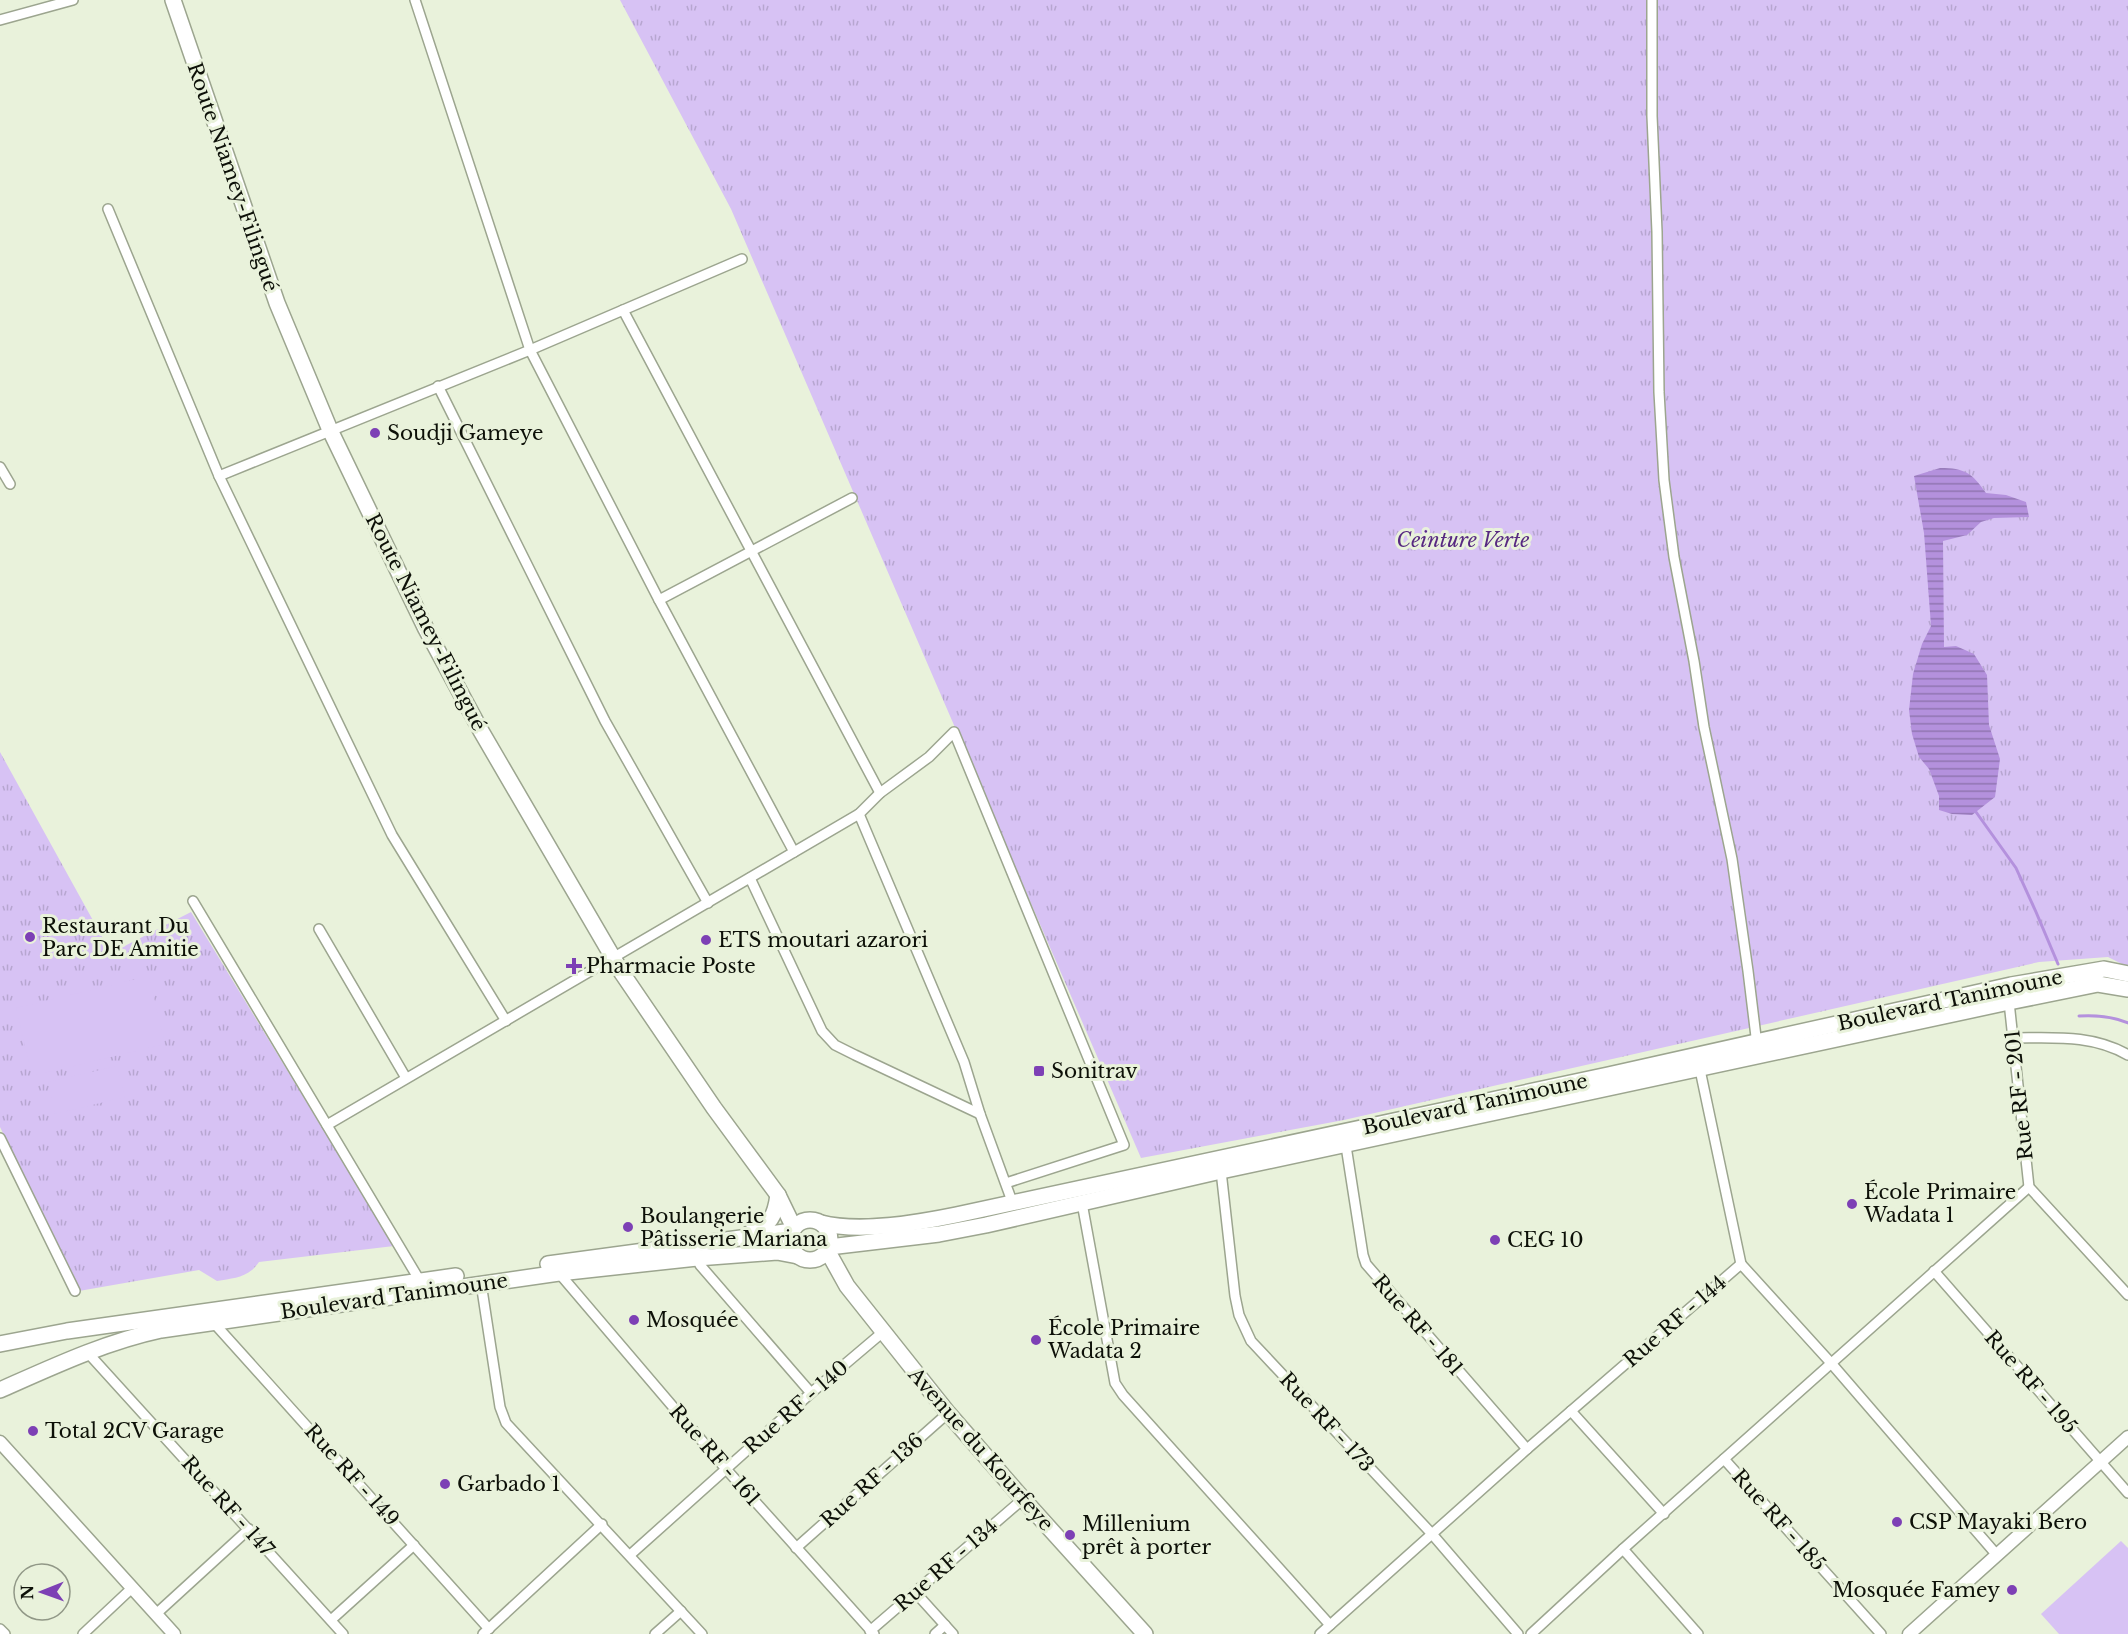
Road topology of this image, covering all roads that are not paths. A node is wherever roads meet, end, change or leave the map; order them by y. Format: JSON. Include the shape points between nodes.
{"nodes":[{"id":1,"x":73,"y":0,"type":"edge"},
{"id":2,"x":173,"y":0,"type":"edge"},
{"id":3,"x":415,"y":0,"type":"edge"},
{"id":4,"x":1652,"y":0,"type":"edge"},
{"id":5,"x":0,"y":20,"type":"edge"},
{"id":6,"x":108,"y":210,"type":"dead end"},
{"id":7,"x":742,"y":259,"type":"dead end"},
{"id":8,"x":624,"y":310,"type":"junction"},
{"id":9,"x":530,"y":350,"type":"junction"},
{"id":10,"x":438,"y":386,"type":"junction"},
{"id":11,"x":330,"y":430,"type":"junction"},
{"id":12,"x":0,"y":467,"type":"edge"},
{"id":13,"x":219,"y":476,"type":"junction"},
{"id":14,"x":10,"y":484,"type":"dead end"},
{"id":15,"x":852,"y":498,"type":"dead end"},
{"id":16,"x":752,"y":551,"type":"junction"},
{"id":17,"x":659,"y":600,"type":"junction"},
{"id":18,"x":880,"y":793,"type":"junction"},
{"id":19,"x":859,"y":814,"type":"junction"},
{"id":20,"x":794,"y":852,"type":"junction"},
{"id":21,"x":750,"y":878,"type":"junction"},
{"id":22,"x":193,"y":901,"type":"dead end"},
{"id":23,"x":708,"y":903,"type":"junction"},
{"id":24,"x":319,"y":929,"type":"dead end"},
{"id":25,"x":613,"y":958,"type":"junction"},
{"id":26,"x":2128,"y":974,"type":"edge"},
{"id":27,"x":2128,"y":989,"type":"edge"},
{"id":28,"x":2008,"y":1002,"type":"junction"},
{"id":29,"x":506,"y":1021,"type":"junction"},
{"id":30,"x":2012,"y":1038,"type":"junction"},
{"id":31,"x":1757,"y":1049,"type":"junction"},
{"id":32,"x":2128,"y":1055,"type":"edge"},
{"id":33,"x":1698,"y":1058,"type":"junction"},
{"id":34,"x":406,"y":1078,"type":"junction"},
{"id":35,"x":980,"y":1114,"type":"junction"},
{"id":36,"x":327,"y":1125,"type":"junction"},
{"id":37,"x":0,"y":1138,"type":"edge"},
{"id":38,"x":1311,"y":1146,"type":"junction"},
{"id":39,"x":1346,"y":1146,"type":"junction"},
{"id":40,"x":1221,"y":1172,"type":"junction"},
{"id":41,"x":1006,"y":1183,"type":"junction"},
{"id":42,"x":2029,"y":1187,"type":"junction"},
{"id":43,"x":778,"y":1195,"type":"junction"},
{"id":44,"x":1082,"y":1203,"type":"junction"},
{"id":45,"x":1013,"y":1204,"type":"junction"},
{"id":46,"x":818,"y":1221,"type":"junction"},
{"id":47,"x":793,"y":1229,"type":"junction"},
{"id":48,"x":736,"y":1240,"type":"junction"},
{"id":49,"x":828,"y":1248,"type":"junction"},
{"id":50,"x":804,"y":1257,"type":"junction"},
{"id":51,"x":697,"y":1258,"type":"junction"},
{"id":52,"x":1741,"y":1264,"type":"junction"},
{"id":53,"x":1934,"y":1271,"type":"junction"},
{"id":54,"x":560,"y":1273,"type":"junction"},
{"id":55,"x":420,"y":1281,"type":"junction"},
{"id":56,"x":481,"y":1283,"type":"junction"},
{"id":57,"x":847,"y":1286,"type":"junction"},
{"id":58,"x":75,"y":1291,"type":"dead end"},
{"id":59,"x":2128,"y":1295,"type":"edge"},
{"id":60,"x":213,"y":1322,"type":"junction"},
{"id":61,"x":883,"y":1332,"type":"junction"},
{"id":62,"x":0,"y":1344,"type":"edge"},
{"id":63,"x":88,"y":1353,"type":"junction"},
{"id":64,"x":1832,"y":1363,"type":"junction"},
{"id":65,"x":0,"y":1390,"type":"edge"},
{"id":66,"x":811,"y":1393,"type":"junction"},
{"id":67,"x":1571,"y":1411,"type":"junction"},
{"id":68,"x":948,"y":1413,"type":"junction"},
{"id":69,"x":2128,"y":1437,"type":"edge"},
{"id":70,"x":0,"y":1442,"type":"edge"},
{"id":71,"x":1527,"y":1449,"type":"junction"},
{"id":72,"x":1724,"y":1459,"type":"junction"},
{"id":73,"x":2100,"y":1463,"type":"junction"},
{"id":74,"x":726,"y":1469,"type":"junction"},
{"id":75,"x":2128,"y":1493,"type":"edge"},
{"id":76,"x":1023,"y":1500,"type":"junction"},
{"id":77,"x":1664,"y":1514,"type":"junction"},
{"id":78,"x":602,"y":1524,"type":"junction"},
{"id":79,"x":249,"y":1529,"type":"junction"},
{"id":80,"x":1432,"y":1534,"type":"junction"},
{"id":81,"x":414,"y":1545,"type":"junction"},
{"id":82,"x":796,"y":1548,"type":"junction"},
{"id":83,"x":1623,"y":1549,"type":"junction"},
{"id":84,"x":630,"y":1554,"type":"junction"},
{"id":85,"x":1996,"y":1554,"type":"junction"},
{"id":86,"x":132,"y":1588,"type":"junction"},
{"id":87,"x":915,"y":1592,"type":"junction"},
{"id":88,"x":681,"y":1611,"type":"junction"},
{"id":89,"x":156,"y":1614,"type":"junction"},
{"id":90,"x":331,"y":1620,"type":"junction"},
{"id":91,"x":945,"y":1625,"type":"junction"},
{"id":92,"x":1330,"y":1625,"type":"junction"},
{"id":93,"x":0,"y":1629,"type":"edge"},
{"id":94,"x":486,"y":1631,"type":"edge"},
{"id":95,"x":872,"y":1632,"type":"edge"},
{"id":96,"x":5,"y":1634,"type":"edge"},
{"id":97,"x":82,"y":1634,"type":"edge"},
{"id":98,"x":174,"y":1634,"type":"edge"},
{"id":99,"x":343,"y":1634,"type":"edge"},
{"id":100,"x":656,"y":1634,"type":"edge"},
{"id":101,"x":702,"y":1634,"type":"edge"},
{"id":102,"x":935,"y":1634,"type":"edge"},
{"id":103,"x":953,"y":1634,"type":"edge"},
{"id":104,"x":1145,"y":1634,"type":"edge"},
{"id":105,"x":1320,"y":1634,"type":"edge"},
{"id":106,"x":1518,"y":1634,"type":"edge"},
{"id":107,"x":1531,"y":1634,"type":"edge"},
{"id":108,"x":1698,"y":1634,"type":"edge"},
{"id":109,"x":1881,"y":1634,"type":"edge"},
{"id":110,"x":1909,"y":1634,"type":"edge"}],
"edges":[{"from":1,"to":5,"type":"street"},
{"from":2,"to":11,"type":"main road","name":"Route Niamey-Filingué","via":[[277,303]]},
{"from":3,"to":9,"type":"street"},
{"from":4,"to":31,"type":"street","via":[[1664,480],[1704,727],[1732,859]]},
{"from":6,"to":13,"type":"street"},
{"from":7,"to":8,"type":"street"},
{"from":8,"to":9,"type":"street"},
{"from":8,"to":16,"type":"street"},
{"from":9,"to":10,"type":"street"},
{"from":9,"to":17,"type":"street"},
{"from":10,"to":11,"type":"street"},
{"from":10,"to":23,"type":"street","via":[[605,721]]},
{"from":11,"to":13,"type":"street"},
{"from":11,"to":25,"type":"main road","name":"Route Niamey-Filingué","via":[[426,629]]},
{"from":12,"to":14,"type":"street"},
{"from":13,"to":29,"type":"street","via":[[392,835]]},
{"from":15,"to":16,"type":"street"},
{"from":16,"to":17,"type":"street"},
{"from":16,"to":18,"type":"street"},
{"from":17,"to":20,"type":"street"},
{"from":18,"to":19,"type":"street"},
{"from":18,"to":41,"type":"street","via":[[929,757],[954,732],[1124,1145]]},
{"from":19,"to":20,"type":"street"},
{"from":19,"to":35,"type":"street","via":[[964,1062]]},
{"from":20,"to":21,"type":"street"},
{"from":21,"to":23,"type":"street"},
{"from":21,"to":35,"type":"street","via":[[828,1039]]},
{"from":22,"to":36,"type":"street"},
{"from":23,"to":25,"type":"street"},
{"from":24,"to":34,"type":"street"},
{"from":25,"to":29,"type":"street"},
{"from":25,"to":43,"type":"main road","name":"Route Niamey-Filingué"},
{"from":26,"to":31,"type":"main road","name":"Boulevard Tanimoune","via":[[2104,969],[2064,975]]},
{"from":27,"to":28,"type":"main road","name":"Boulevard Tanimoune","via":[[2098,984]]},
{"from":28,"to":30,"type":"street","name":"Rue RF - 201"},
{"from":28,"to":31,"type":"main road","name":"Boulevard Tanimoune"},
{"from":29,"to":34,"type":"street"},
{"from":30,"to":32,"type":"street","via":[[2080,1038],[2109,1045]]},
{"from":30,"to":42,"type":"street","name":"Rue RF - 201"},
{"from":31,"to":33,"type":"main road","name":"Boulevard Tanimoune"},
{"from":33,"to":38,"type":"main road","name":"Boulevard Tanimoune"},
{"from":33,"to":39,"type":"main road","name":"Boulevard Tanimoune"},
{"from":33,"to":52,"type":"street"},
{"from":34,"to":36,"type":"street"},
{"from":35,"to":41,"type":"street"},
{"from":36,"to":55,"type":"street"},
{"from":37,"to":58,"type":"street"},
{"from":38,"to":39,"type":"main road","name":"Boulevard Tanimoune"},
{"from":38,"to":40,"type":"main road","name":"Boulevard Tanimoune"},
{"from":38,"to":45,"type":"main road","name":"Boulevard Tanimoune"},
{"from":39,"to":71,"type":"street","name":"Rue RF - 181","via":[[1366,1264]]},
{"from":40,"to":44,"type":"main road","name":"Boulevard Tanimoune"},
{"from":40,"to":80,"type":"street","name":"Rue RF - 173","via":[[1235,1296],[1251,1341]]},
{"from":41,"to":45,"type":"street"},
{"from":42,"to":53,"type":"street"},
{"from":42,"to":59,"type":"street","name":"Rue RF - 201"},
{"from":43,"to":46,"type":"main road","name":"Route Niamey-Filingué"},
{"from":43,"to":47,"type":"main road","name":"Route Niamey-Filingué"},
{"from":43,"to":48,"type":"main road","via":[[776,1212],[769,1222]]},
{"from":44,"to":49,"type":"main road","name":"Boulevard Tanimoune","via":[[963,1230]]},
{"from":44,"to":92,"type":"street","via":[[1115,1383]]},
{"from":45,"to":46,"type":"main road","name":"Boulevard Tanimoune","via":[[910,1223],[838,1226]]},
{"from":46,"to":47,"type":"main road","via":[[802,1221]]},
{"from":46,"to":49,"type":"main road","via":[[829,1234]]},
{"from":47,"to":48,"type":"main road","name":"Boulevard Tanimoune"},
{"from":47,"to":50,"type":"main road","via":[[791,1243]]},
{"from":48,"to":55,"type":"main road","name":"Boulevard Tanimoune"},
{"from":49,"to":50,"type":"main road","via":[[819,1258]]},
{"from":49,"to":57,"type":"main road","name":"Avenue du Kourfeye"},
{"from":50,"to":51,"type":"main road","name":"Boulevard Tanimoune","via":[[777,1252]]},
{"from":50,"to":57,"type":"main road","name":"Avenue du Kourfeye"},
{"from":51,"to":54,"type":"main road","name":"Boulevard Tanimoune"},
{"from":51,"to":66,"type":"street"},
{"from":52,"to":64,"type":"street","name":"Rue RF - 144"},
{"from":52,"to":67,"type":"street","name":"Rue RF - 144"},
{"from":53,"to":64,"type":"street"},
{"from":53,"to":73,"type":"street","name":"Rue RF - 195"},
{"from":54,"to":56,"type":"main road","name":"Boulevard Tanimoune"},
{"from":54,"to":74,"type":"street","name":"Rue RF - 161"},
{"from":55,"to":62,"type":"main road","name":"Boulevard Tanimoune"},
{"from":56,"to":60,"type":"main road","name":"Boulevard Tanimoune"},
{"from":56,"to":78,"type":"street","via":[[501,1415]]},
{"from":57,"to":61,"type":"main road","name":"Avenue du Kourfeye"},
{"from":60,"to":63,"type":"main road","name":"Boulevard Tanimoune","via":[[143,1334]]},
{"from":60,"to":81,"type":"street","name":"Rue RF - 149"},
{"from":61,"to":66,"type":"street","name":"Rue RF - 140"},
{"from":61,"to":68,"type":"main road","name":"Avenue du Kourfeye"},
{"from":63,"to":65,"type":"main road","name":"Boulevard Tanimoune"},
{"from":63,"to":79,"type":"street","name":"Rue RF - 147"},
{"from":64,"to":72,"type":"street"},
{"from":64,"to":85,"type":"street","name":"Rue RF - 144"},
{"from":66,"to":74,"type":"street","name":"Rue RF - 140"},
{"from":67,"to":71,"type":"street","name":"Rue RF - 144"},
{"from":67,"to":77,"type":"street"},
{"from":68,"to":76,"type":"main road","name":"Avenue du Kourfeye"},
{"from":68,"to":82,"type":"street","name":"Rue RF - 136"},
{"from":69,"to":73,"type":"street"},
{"from":70,"to":86,"type":"street"},
{"from":71,"to":80,"type":"street","name":"Rue RF - 144"},
{"from":72,"to":77,"type":"street"},
{"from":72,"to":109,"type":"street","name":"Rue RF - 185"},
{"from":73,"to":75,"type":"street","name":"Rue RF - 195"},
{"from":73,"to":85,"type":"street"},
{"from":74,"to":82,"type":"street","name":"Rue RF - 161"},
{"from":74,"to":84,"type":"street","name":"Rue RF - 140"},
{"from":76,"to":87,"type":"street","name":"Rue RF - 134"},
{"from":76,"to":104,"type":"main road","name":"Avenue du Kourfeye"},
{"from":77,"to":83,"type":"street"},
{"from":78,"to":84,"type":"street"},
{"from":78,"to":94,"type":"street"},
{"from":79,"to":89,"type":"street"},
{"from":79,"to":90,"type":"street","name":"Rue RF - 147"},
{"from":80,"to":92,"type":"street","name":"Rue RF - 144"},
{"from":80,"to":106,"type":"street","name":"Rue RF - 173"},
{"from":81,"to":90,"type":"street"},
{"from":81,"to":94,"type":"street","name":"Rue RF - 149"},
{"from":82,"to":95,"type":"street","name":"Rue RF - 161"},
{"from":83,"to":107,"type":"street"},
{"from":83,"to":108,"type":"street"},
{"from":84,"to":88,"type":"street"},
{"from":85,"to":110,"type":"street"},
{"from":86,"to":89,"type":"street"},
{"from":86,"to":97,"type":"street"},
{"from":87,"to":91,"type":"street"},
{"from":87,"to":95,"type":"street","name":"Rue RF - 134"},
{"from":88,"to":100,"type":"street"},
{"from":88,"to":101,"type":"street"},
{"from":89,"to":98,"type":"street"},
{"from":90,"to":99,"type":"street","name":"Rue RF - 147"},
{"from":91,"to":102,"type":"street"},
{"from":91,"to":103,"type":"street"},
{"from":92,"to":105,"type":"street","name":"Rue RF - 144"},
{"from":93,"to":96,"type":"street"}]}
